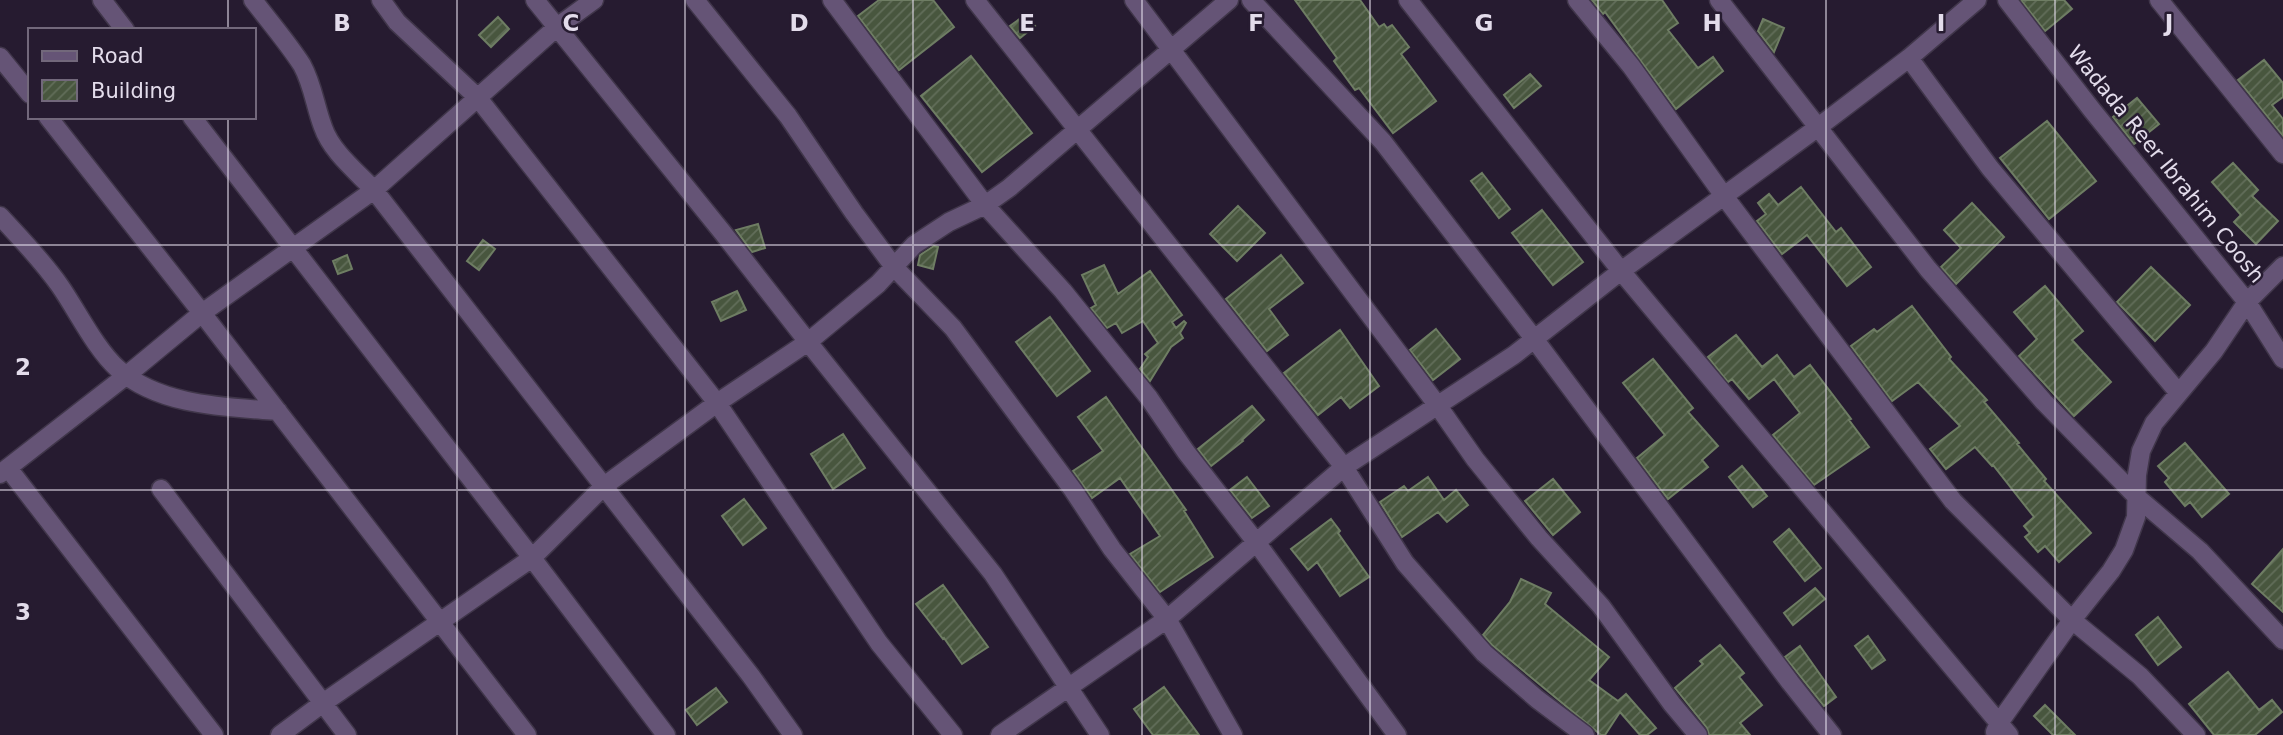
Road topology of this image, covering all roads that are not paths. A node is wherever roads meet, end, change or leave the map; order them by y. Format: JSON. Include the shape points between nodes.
{"nodes":[{"id":1,"x":102,"y":0,"type":"edge"},
{"id":2,"x":253,"y":0,"type":"edge"},
{"id":3,"x":381,"y":0,"type":"edge"},
{"id":4,"x":535,"y":0,"type":"edge"},
{"id":5,"x":594,"y":0,"type":"edge"},
{"id":6,"x":695,"y":0,"type":"edge"},
{"id":7,"x":832,"y":0,"type":"edge"},
{"id":8,"x":975,"y":0,"type":"edge"},
{"id":9,"x":1134,"y":0,"type":"edge"},
{"id":10,"x":1229,"y":0,"type":"edge"},
{"id":11,"x":1251,"y":0,"type":"edge"},
{"id":12,"x":1408,"y":0,"type":"edge"},
{"id":13,"x":1577,"y":0,"type":"edge"},
{"id":14,"x":1719,"y":0,"type":"edge"},
{"id":15,"x":1977,"y":0,"type":"edge"},
{"id":16,"x":2007,"y":0,"type":"edge"},
{"id":17,"x":2159,"y":0,"type":"edge"},
{"id":18,"x":557,"y":27,"type":"junction"},
{"id":19,"x":123,"y":28,"type":"edge"},
{"id":20,"x":1172,"y":48,"type":"junction"},
{"id":21,"x":0,"y":57,"type":"edge"},
{"id":22,"x":1909,"y":58,"type":"junction"},
{"id":23,"x":28,"y":92,"type":"edge"},
{"id":24,"x":478,"y":98,"type":"junction"},
{"id":25,"x":50,"y":119,"type":"edge"},
{"id":26,"x":194,"y":119,"type":"edge"},
{"id":27,"x":1817,"y":128,"type":"junction"},
{"id":28,"x":1076,"y":130,"type":"junction"},
{"id":29,"x":2283,"y":154,"type":"edge"},
{"id":30,"x":374,"y":190,"type":"junction"},
{"id":31,"x":1724,"y":196,"type":"junction"},
{"id":32,"x":985,"y":205,"type":"junction"},
{"id":33,"x":0,"y":216,"type":"edge"},
{"id":34,"x":292,"y":248,"type":"junction"},
{"id":35,"x":2283,"y":266,"type":"edge"},
{"id":36,"x":894,"y":267,"type":"junction"},
{"id":37,"x":1621,"y":271,"type":"junction"},
{"id":38,"x":2247,"y":302,"type":"junction"},
{"id":39,"x":202,"y":313,"type":"junction"},
{"id":40,"x":1535,"y":340,"type":"junction"},
{"id":41,"x":808,"y":342,"type":"junction"},
{"id":42,"x":2283,"y":359,"type":"edge"},
{"id":43,"x":127,"y":375,"type":"junction"},
{"id":44,"x":2178,"y":392,"type":"junction"},
{"id":45,"x":717,"y":403,"type":"junction"},
{"id":46,"x":1438,"y":406,"type":"junction"},
{"id":47,"x":278,"y":411,"type":"junction"},
{"id":48,"x":1344,"y":467,"type":"junction"},
{"id":49,"x":4,"y":471,"type":"edge"},
{"id":50,"x":604,"y":486,"type":"junction"},
{"id":51,"x":160,"y":488,"type":"dead end"},
{"id":52,"x":2138,"y":498,"type":"junction"},
{"id":53,"x":1256,"y":542,"type":"junction"},
{"id":54,"x":532,"y":558,"type":"junction"},
{"id":55,"x":1167,"y":619,"type":"junction"},
{"id":56,"x":2072,"y":620,"type":"junction"},
{"id":57,"x":440,"y":623,"type":"junction"},
{"id":58,"x":2283,"y":640,"type":"edge"},
{"id":59,"x":1068,"y":689,"type":"junction"},
{"id":60,"x":323,"y":702,"type":"junction"},
{"id":61,"x":2001,"y":731,"type":"edge"},
{"id":62,"x":1579,"y":733,"type":"edge"},
{"id":63,"x":214,"y":735,"type":"edge"},
{"id":64,"x":280,"y":735,"type":"edge"},
{"id":65,"x":347,"y":735,"type":"edge"},
{"id":66,"x":527,"y":735,"type":"edge"},
{"id":67,"x":666,"y":735,"type":"edge"},
{"id":68,"x":793,"y":735,"type":"edge"},
{"id":69,"x":953,"y":735,"type":"edge"},
{"id":70,"x":1000,"y":735,"type":"edge"},
{"id":71,"x":1100,"y":735,"type":"edge"},
{"id":72,"x":1233,"y":735,"type":"edge"},
{"id":73,"x":1397,"y":735,"type":"edge"},
{"id":74,"x":1698,"y":735,"type":"edge"},
{"id":75,"x":1832,"y":735,"type":"edge"},
{"id":76,"x":2196,"y":735,"type":"edge"}],
"edges":[{"from":1,"to":19,"type":"street"},
{"from":2,"to":30,"type":"street","via":[[302,66],[330,140]]},
{"from":3,"to":24,"type":"street","via":[[397,22]]},
{"from":4,"to":18,"type":"street"},
{"from":5,"to":18,"type":"street"},
{"from":6,"to":36,"type":"street","via":[[788,116]]},
{"from":7,"to":32,"type":"street"},
{"from":8,"to":28,"type":"street"},
{"from":9,"to":20,"type":"street"},
{"from":10,"to":20,"type":"street"},
{"from":11,"to":40,"type":"street","via":[[1383,142]]},
{"from":12,"to":37,"type":"street"},
{"from":13,"to":31,"type":"street","via":[[1632,66]]},
{"from":14,"to":27,"type":"street"},
{"from":15,"to":22,"type":"street"},
{"from":16,"to":38,"type":"street","name":"Wadada Reer Ibrahim Coosh"},
{"from":17,"to":29,"type":"street"},
{"from":18,"to":24,"type":"street"},
{"from":18,"to":41,"type":"street"},
{"from":20,"to":28,"type":"street"},
{"from":20,"to":46,"type":"street"},
{"from":21,"to":23,"type":"street"},
{"from":22,"to":27,"type":"street"},
{"from":22,"to":44,"type":"street","via":[[1990,168]]},
{"from":24,"to":30,"type":"street"},
{"from":24,"to":45,"type":"street"},
{"from":25,"to":39,"type":"street"},
{"from":26,"to":34,"type":"street"},
{"from":27,"to":31,"type":"street"},
{"from":27,"to":52,"type":"street","via":[[1928,269],[2044,402]]},
{"from":28,"to":32,"type":"street"},
{"from":28,"to":48,"type":"street"},
{"from":30,"to":34,"type":"street"},
{"from":30,"to":50,"type":"street"},
{"from":31,"to":37,"type":"street"},
{"from":31,"to":56,"type":"street","via":[[1953,501]]},
{"from":32,"to":36,"type":"street","via":[[914,245]]},
{"from":32,"to":53,"type":"street","via":[[1063,291]]},
{"from":33,"to":43,"type":"street","via":[[44,263],[97,344]]},
{"from":34,"to":39,"type":"street"},
{"from":34,"to":54,"type":"street"},
{"from":35,"to":38,"type":"street"},
{"from":36,"to":41,"type":"street"},
{"from":36,"to":55,"type":"street","via":[[953,328]]},
{"from":37,"to":40,"type":"street"},
{"from":37,"to":61,"type":"street"},
{"from":38,"to":42,"type":"street","name":"Wadada Reer Ibrahim Coosh"},
{"from":38,"to":44,"type":"street","via":[[2214,351]]},
{"from":39,"to":43,"type":"street"},
{"from":39,"to":47,"type":"street"},
{"from":40,"to":46,"type":"street"},
{"from":40,"to":75,"type":"street"},
{"from":41,"to":45,"type":"street"},
{"from":41,"to":59,"type":"street","via":[[993,574]]},
{"from":43,"to":47,"type":"street","via":[[162,393],[197,403]]},
{"from":43,"to":49,"type":"street"},
{"from":44,"to":52,"type":"street","via":[[2147,435],[2137,475]]},
{"from":45,"to":50,"type":"street"},
{"from":45,"to":69,"type":"street","via":[[880,643]]},
{"from":46,"to":48,"type":"street"},
{"from":46,"to":74,"type":"street","via":[[1539,538],[1601,606]]},
{"from":47,"to":57,"type":"street"},
{"from":48,"to":53,"type":"street"},
{"from":48,"to":62,"type":"street","via":[[1405,563],[1450,616],[1483,653]]},
{"from":49,"to":63,"type":"street"},
{"from":50,"to":54,"type":"street"},
{"from":50,"to":68,"type":"street"},
{"from":51,"to":60,"type":"street"},
{"from":52,"to":56,"type":"street","via":[[2123,550]]},
{"from":52,"to":58,"type":"street","via":[[2200,551]]},
{"from":53,"to":55,"type":"street"},
{"from":53,"to":73,"type":"street"},
{"from":54,"to":57,"type":"street"},
{"from":54,"to":67,"type":"street"},
{"from":55,"to":59,"type":"street"},
{"from":55,"to":72,"type":"street"},
{"from":56,"to":61,"type":"street"},
{"from":56,"to":76,"type":"street","via":[[2140,676]]},
{"from":57,"to":60,"type":"street"},
{"from":57,"to":66,"type":"street"},
{"from":59,"to":70,"type":"street"},
{"from":59,"to":71,"type":"street"},
{"from":60,"to":64,"type":"street"},
{"from":60,"to":65,"type":"street"}]}
